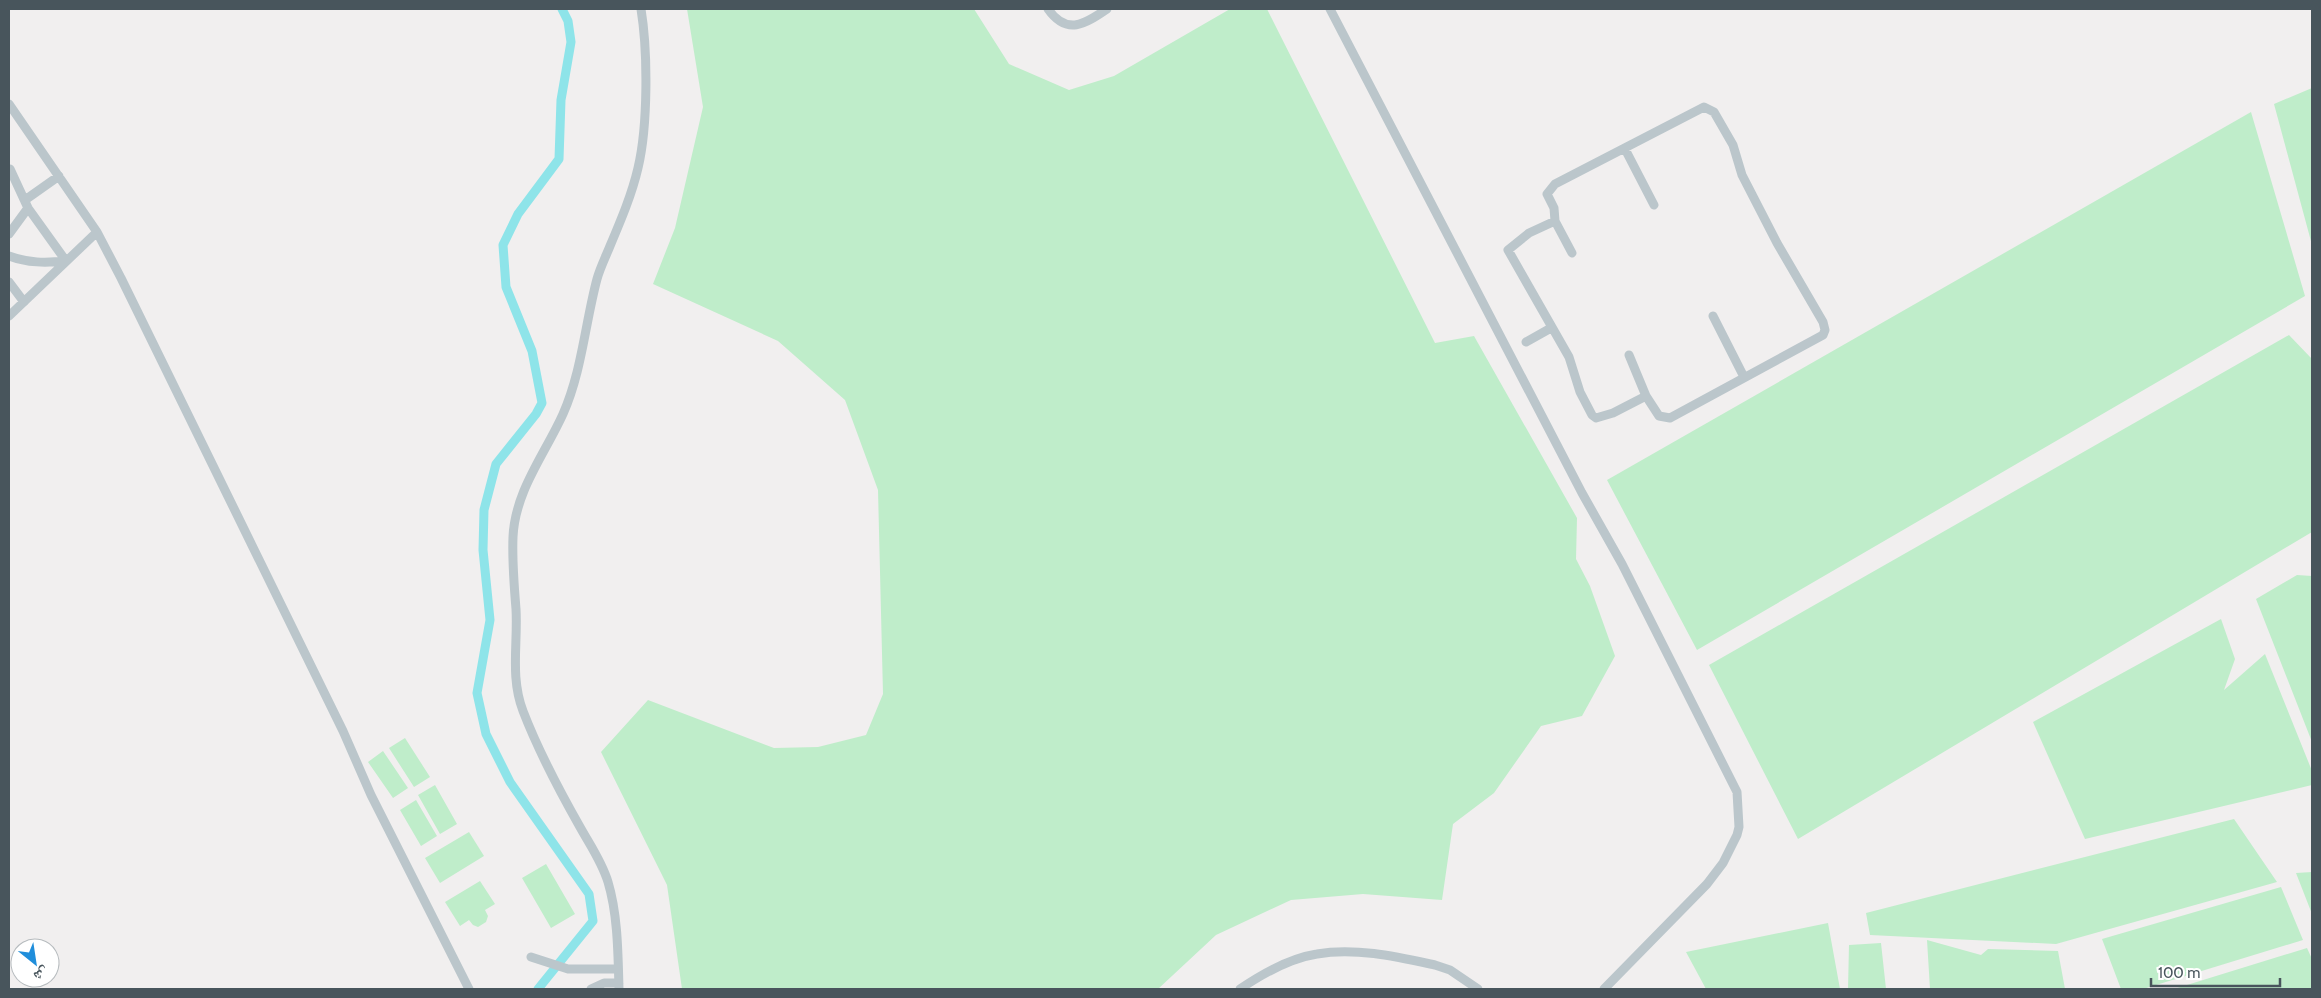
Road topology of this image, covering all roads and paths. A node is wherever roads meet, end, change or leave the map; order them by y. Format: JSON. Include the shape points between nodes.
{"nodes":[{"id":1,"x":640,"y":9,"type":"edge"},
{"id":2,"x":1048,"y":9,"type":"edge"},
{"id":3,"x":1107,"y":9,"type":"edge"},
{"id":4,"x":1330,"y":9,"type":"edge"},
{"id":5,"x":9,"y":104,"type":"edge"},
{"id":6,"x":1626,"y":149,"type":"junction"},
{"id":7,"x":10,"y":169,"type":"dead end"},
{"id":8,"x":58,"y":176,"type":"junction"},
{"id":9,"x":26,"y":204,"type":"junction"},
{"id":10,"x":1654,"y":205,"type":"dead end"},
{"id":11,"x":1555,"y":221,"type":"junction"},
{"id":12,"x":97,"y":232,"type":"junction"},
{"id":13,"x":9,"y":234,"type":"edge"},
{"id":14,"x":1572,"y":253,"type":"dead end"},
{"id":15,"x":9,"y":256,"type":"edge"},
{"id":16,"x":66,"y":261,"type":"junction"},
{"id":17,"x":9,"y":282,"type":"edge"},
{"id":18,"x":24,"y":302,"type":"junction"},
{"id":19,"x":9,"y":316,"type":"edge"},
{"id":20,"x":1713,"y":316,"type":"dead end"},
{"id":21,"x":1551,"y":328,"type":"junction"},
{"id":22,"x":1526,"y":342,"type":"dead end"},
{"id":23,"x":1629,"y":356,"type":"dead end"},
{"id":24,"x":1744,"y":377,"type":"junction"},
{"id":25,"x":1646,"y":396,"type":"junction"},
{"id":26,"x":531,"y":957,"type":"dead end"},
{"id":27,"x":618,"y":969,"type":"junction"},
{"id":28,"x":619,"y":986,"type":"edge"},
{"id":29,"x":469,"y":989,"type":"edge"},
{"id":30,"x":591,"y":989,"type":"edge"},
{"id":31,"x":1240,"y":989,"type":"edge"},
{"id":32,"x":1478,"y":989,"type":"edge"},
{"id":33,"x":1604,"y":989,"type":"edge"}],
"edges":[{"from":1,"to":27,"type":"street","via":[[645,35],[644,121],[638,167],[622,218],[597,277],[580,362],[563,414],[528,481],[514,523],[513,537],[517,691],[522,710],[608,882]]},
{"from":2,"to":3,"type":"street","via":[[1059,20],[1078,26]]},
{"from":4,"to":33,"type":"street","via":[[1622,564],[1737,792],[1740,818],[1737,835],[1723,863],[1707,884]]},
{"from":5,"to":8,"type":"street"},
{"from":6,"to":10,"type":"street"},
{"from":6,"to":11,"type":"street","via":[[1555,184],[1548,194]]},
{"from":6,"to":24,"type":"street","via":[[1704,107],[1714,112],[1733,145],[1742,175],[1825,327],[1824,335]]},
{"from":7,"to":9,"type":"street"},
{"from":8,"to":9,"type":"street"},
{"from":8,"to":12,"type":"street"},
{"from":9,"to":13,"type":"street"},
{"from":9,"to":16,"type":"street"},
{"from":11,"to":14,"type":"street"},
{"from":11,"to":21,"type":"street","via":[[1529,234],[1508,250]]},
{"from":12,"to":16,"type":"street"},
{"from":12,"to":29,"type":"street"},
{"from":15,"to":16,"type":"street","via":[[42,264]]},
{"from":16,"to":18,"type":"street"},
{"from":17,"to":18,"type":"street"},
{"from":18,"to":19,"type":"street"},
{"from":20,"to":24,"type":"street"},
{"from":21,"to":22,"type":"street"},
{"from":21,"to":25,"type":"street","via":[[1569,357],[1580,392],[1592,415],[1601,417]]},
{"from":23,"to":25,"type":"street"},
{"from":24,"to":25,"type":"street","via":[[1670,418],[1659,416]]},
{"from":26,"to":27,"type":"street","via":[[568,969]]},
{"from":27,"to":28,"type":"street"},
{"from":28,"to":30,"type":"street","via":[[604,983]]},
{"from":31,"to":32,"type":"street","via":[[1292,961],[1341,951],[1435,965],[1450,970]]}]}
